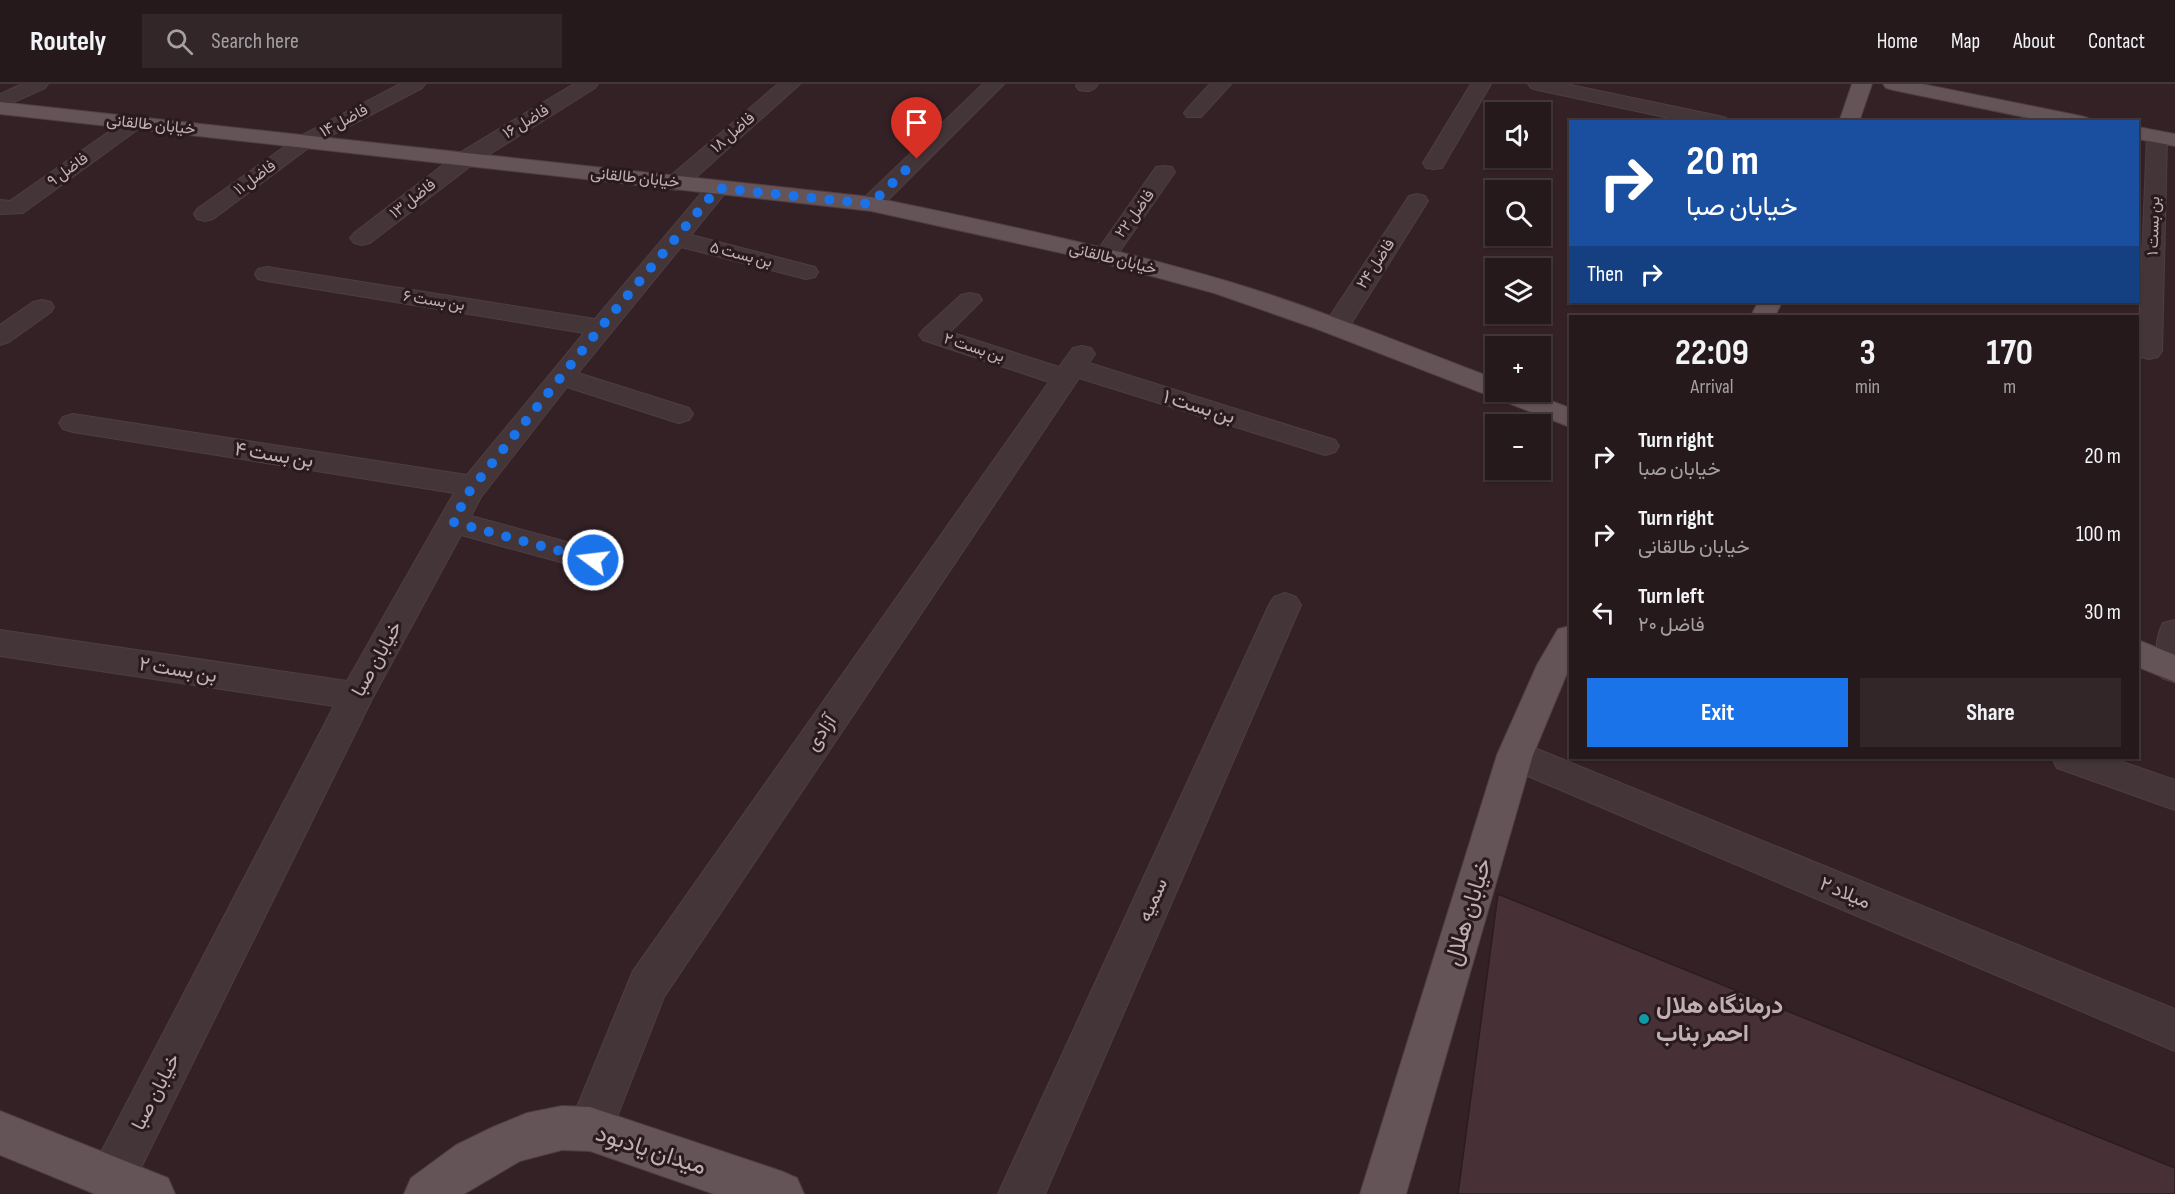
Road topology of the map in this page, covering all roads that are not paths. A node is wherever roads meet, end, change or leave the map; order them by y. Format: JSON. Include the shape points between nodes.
{"nodes":[{"id":1,"x":38,"y":84,"type":"edge"},
{"id":2,"x":415,"y":84,"type":"edge"},
{"id":3,"x":588,"y":84,"type":"edge"},
{"id":4,"x":790,"y":84,"type":"edge"},
{"id":5,"x":993,"y":84,"type":"edge"},
{"id":6,"x":1221,"y":84,"type":"edge"},
{"id":7,"x":1481,"y":84,"type":"edge"},
{"id":8,"x":1538,"y":84,"type":"edge"},
{"id":9,"x":1862,"y":84,"type":"edge"},
{"id":10,"x":1893,"y":84,"type":"edge"},
{"id":11,"x":0,"y":102,"type":"edge"},
{"id":12,"x":0,"y":108,"type":"edge"},
{"id":13,"x":1194,"y":113,"type":"dead end"},
{"id":14,"x":1709,"y":120,"type":"edge"},
{"id":15,"x":1850,"y":120,"type":"edge"},
{"id":16,"x":2071,"y":120,"type":"edge"},
{"id":17,"x":134,"y":123,"type":"junction"},
{"id":18,"x":2157,"y":136,"type":"edge"},
{"id":19,"x":304,"y":142,"type":"junction"},
{"id":20,"x":464,"y":160,"type":"junction"},
{"id":21,"x":1434,"y":163,"type":"dead end"},
{"id":22,"x":1164,"y":172,"type":"dead end"},
{"id":23,"x":676,"y":183,"type":"junction"},
{"id":24,"x":718,"y":188,"type":"junction"},
{"id":25,"x":1417,"y":201,"type":"dead end"},
{"id":26,"x":871,"y":204,"type":"junction"},
{"id":27,"x":0,"y":207,"type":"edge"},
{"id":28,"x":205,"y":214,"type":"dead end"},
{"id":29,"x":362,"y":238,"type":"dead end"},
{"id":30,"x":676,"y":238,"type":"junction"},
{"id":31,"x":1105,"y":256,"type":"junction"},
{"id":32,"x":806,"y":272,"type":"dead end"},
{"id":33,"x":267,"y":274,"type":"dead end"},
{"id":34,"x":970,"y":300,"type":"dead end"},
{"id":35,"x":42,"y":306,"type":"dead end"},
{"id":36,"x":601,"y":327,"type":"junction"},
{"id":37,"x":1335,"y":327,"type":"junction"},
{"id":38,"x":0,"y":337,"type":"edge"},
{"id":39,"x":2149,"y":351,"type":"dead end"},
{"id":40,"x":1073,"y":367,"type":"junction"},
{"id":41,"x":562,"y":376,"type":"junction"},
{"id":42,"x":1485,"y":385,"type":"edge"},
{"id":43,"x":1529,"y":402,"type":"edge"},
{"id":44,"x":679,"y":414,"type":"dead end"},
{"id":45,"x":1569,"y":418,"type":"edge"},
{"id":46,"x":73,"y":423,"type":"dead end"},
{"id":47,"x":1325,"y":446,"type":"dead end"},
{"id":48,"x":474,"y":486,"type":"junction"},
{"id":49,"x":453,"y":522,"type":"junction"},
{"id":50,"x":593,"y":560,"type":"dead end"},
{"id":51,"x":1285,"y":605,"type":"dead end"},
{"id":52,"x":2175,"y":632,"type":"edge"},
{"id":53,"x":1569,"y":640,"type":"edge"},
{"id":54,"x":0,"y":643,"type":"edge"},
{"id":55,"x":2139,"y":653,"type":"edge"},
{"id":56,"x":2174,"y":669,"type":"edge"},
{"id":57,"x":356,"y":696,"type":"junction"},
{"id":58,"x":1515,"y":755,"type":"junction"},
{"id":59,"x":2073,"y":759,"type":"edge"},
{"id":60,"x":2175,"y":795,"type":"edge"},
{"id":61,"x":2175,"y":1030,"type":"edge"},
{"id":62,"x":590,"y":1129,"type":"junction"},
{"id":63,"x":0,"y":1133,"type":"edge"},
{"id":64,"x":132,"y":1186,"type":"edge"},
{"id":65,"x":428,"y":1194,"type":"edge"},
{"id":66,"x":781,"y":1194,"type":"edge"},
{"id":67,"x":1021,"y":1194,"type":"edge"},
{"id":68,"x":1383,"y":1194,"type":"edge"}],
"edges":[{"from":1,"to":11,"type":"street"},
{"from":2,"to":19,"type":"street","name":"فاضل ۱۴"},
{"from":3,"to":20,"type":"street","name":"فاضل ۱۶"},
{"from":4,"to":23,"type":"street","name":"فاضل ۱۸"},
{"from":5,"to":26,"type":"street"},
{"from":6,"to":13,"type":"street"},
{"from":7,"to":21,"type":"street"},
{"from":8,"to":14,"type":"street"},
{"from":9,"to":15,"type":"main road"},
{"from":10,"to":16,"type":"main road"},
{"from":12,"to":17,"type":"main road","name":"خیابان طالقانی"},
{"from":17,"to":19,"type":"main road","name":"خیابان طالقانی"},
{"from":17,"to":27,"type":"street","name":"فاضل ۹","via":[[15,208]]},
{"from":18,"to":39,"type":"street","name":"بن بست ۱"},
{"from":19,"to":20,"type":"main road","name":"خیابان طالقانی"},
{"from":19,"to":28,"type":"street","name":"فاضل ۱۱"},
{"from":20,"to":23,"type":"main road","name":"خیابان طالقانی"},
{"from":20,"to":29,"type":"street","name":"فاضل ۱۳"},
{"from":22,"to":31,"type":"street","name":"فاضل ۲۲"},
{"from":23,"to":24,"type":"main road","name":"خیابان طالقانی"},
{"from":24,"to":26,"type":"main road","name":"خیابان طالقانی"},
{"from":24,"to":30,"type":"street","name":"خیابان صبا"},
{"from":25,"to":37,"type":"street","name":"فاضل ۲۴"},
{"from":26,"to":31,"type":"main road","name":"خیابان طالقانی"},
{"from":30,"to":32,"type":"street","name":"بن بست ۵"},
{"from":30,"to":36,"type":"street","name":"خیابان صبا"},
{"from":31,"to":37,"type":"main road","name":"خیابان طالقانی","via":[[1223,288]]},
{"from":33,"to":36,"type":"street","name":"بن بست ۶"},
{"from":34,"to":40,"type":"street","name":"بن بست ۲","via":[[932,335]]},
{"from":35,"to":38,"type":"street"},
{"from":36,"to":41,"type":"street","name":"خیابان صبا"},
{"from":37,"to":42,"type":"main road","name":"خیابان طالقانی"},
{"from":40,"to":47,"type":"street","name":"بن بست ۱"},
{"from":40,"to":62,"type":"street","name":"آزادی","via":[[648,985]]},
{"from":41,"to":44,"type":"street"},
{"from":41,"to":48,"type":"street","name":"خیابان صبا"},
{"from":43,"to":45,"type":"main road"},
{"from":46,"to":48,"type":"street","name":"بن بست ۴"},
{"from":48,"to":49,"type":"street","name":"خیابان صبا"},
{"from":49,"to":50,"type":"street"},
{"from":49,"to":57,"type":"street","name":"خیابان صبا"},
{"from":51,"to":67,"type":"street","name":"سمیه"},
{"from":52,"to":56,"type":"street"},
{"from":53,"to":58,"type":"main road","name":"خیابان هلال"},
{"from":54,"to":57,"type":"street","name":"بن بست ۲"},
{"from":55,"to":56,"type":"main road"},
{"from":57,"to":64,"type":"street","name":"خیابان صبا"},
{"from":58,"to":61,"type":"street","name":"میلاد ۲"},
{"from":58,"to":68,"type":"main road","name":"خیابان هلال"},
{"from":59,"to":60,"type":"street"},
{"from":62,"to":65,"type":"main road","name":"میدان یادبود","via":[[561,1128],[520,1138],[450,1174]]},
{"from":62,"to":66,"type":"main road","name":"میدان یادبود"},
{"from":63,"to":64,"type":"main road"}]}
